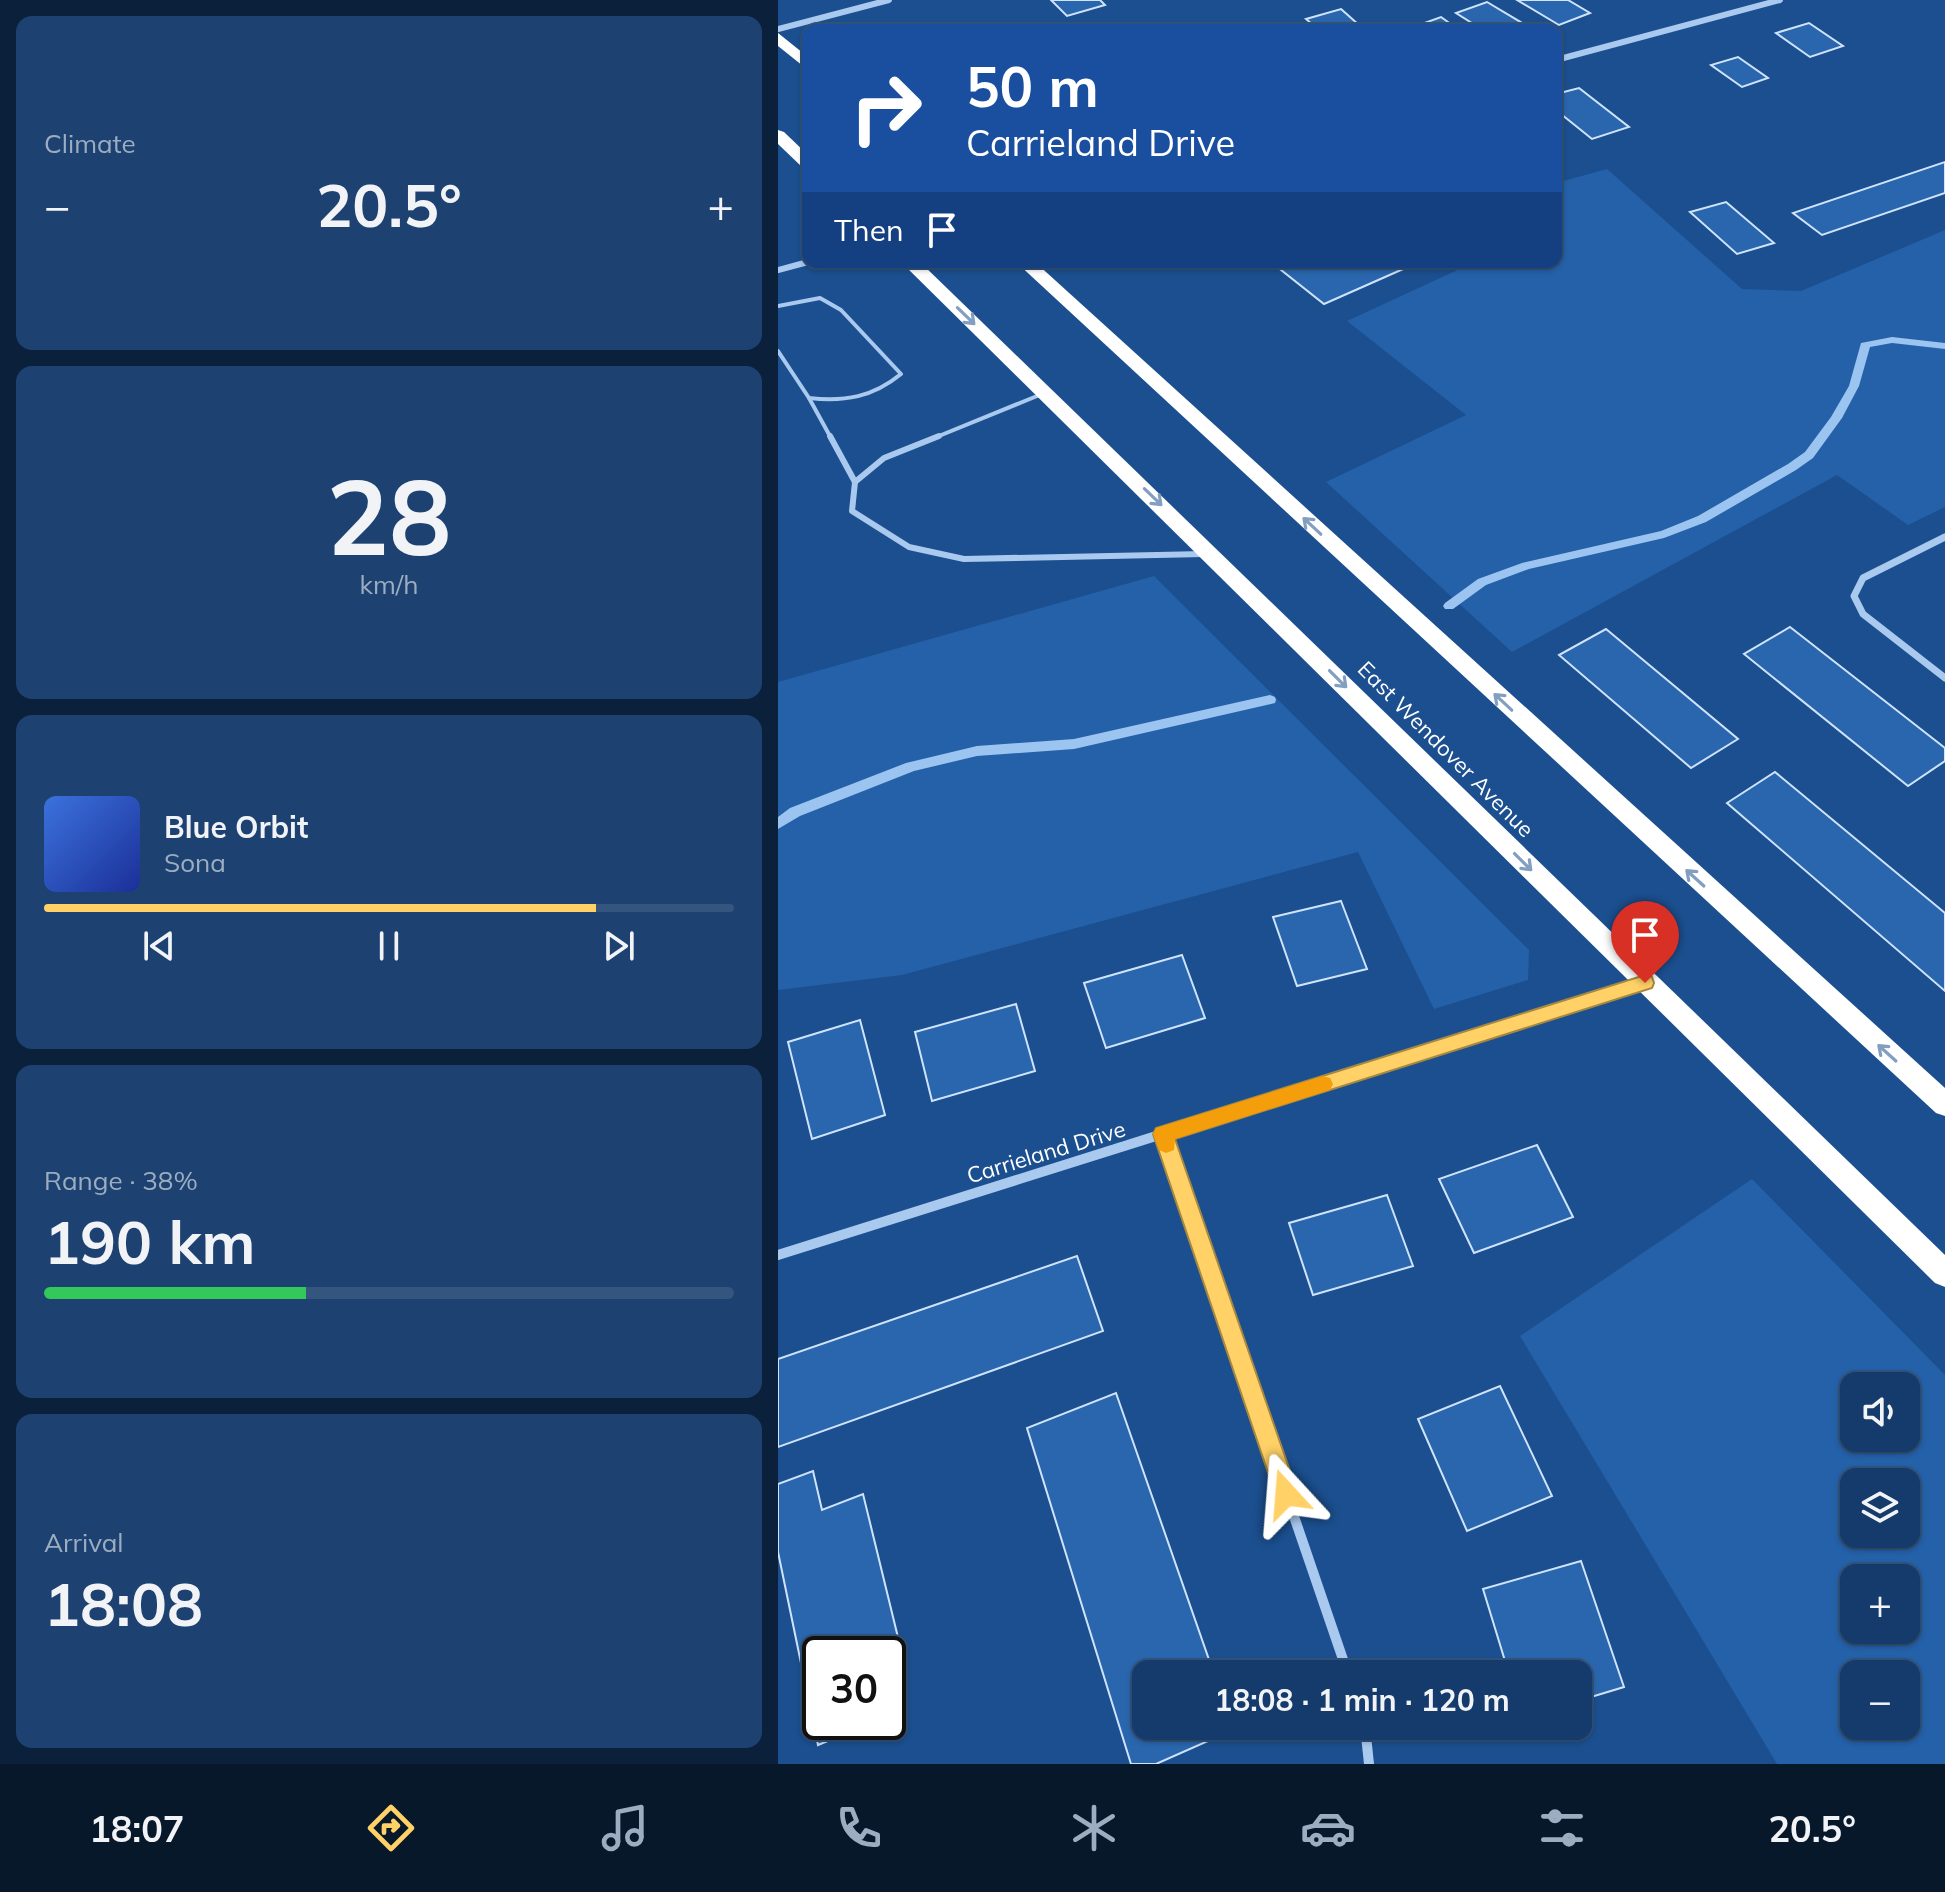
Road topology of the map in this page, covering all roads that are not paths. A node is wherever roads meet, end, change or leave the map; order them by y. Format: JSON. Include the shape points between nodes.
{"nodes":[{"id":1,"x":889,"y":0,"type":"edge"},
{"id":2,"x":1780,"y":0,"type":"edge"},
{"id":3,"x":778,"y":29,"type":"edge"},
{"id":4,"x":778,"y":38,"type":"edge"},
{"id":5,"x":1562,"y":58,"type":"edge"},
{"id":6,"x":802,"y":60,"type":"edge"},
{"id":7,"x":778,"y":135,"type":"edge"},
{"id":8,"x":802,"y":158,"type":"edge"},
{"id":9,"x":802,"y":264,"type":"edge"},
{"id":10,"x":916,"y":268,"type":"edge"},
{"id":11,"x":1032,"y":268,"type":"edge"},
{"id":12,"x":778,"y":270,"type":"edge"},
{"id":13,"x":778,"y":306,"type":"edge"},
{"id":14,"x":778,"y":351,"type":"edge"},
{"id":15,"x":1044,"y":392,"type":"junction"},
{"id":16,"x":809,"y":398,"type":"junction"},
{"id":17,"x":855,"y":482,"type":"junction"},
{"id":18,"x":1945,"y":537,"type":"edge"},
{"id":19,"x":1212,"y":554,"type":"junction"},
{"id":20,"x":1945,"y":678,"type":"edge"},
{"id":21,"x":1645,"y":983,"type":"junction"},
{"id":22,"x":1945,"y":1105,"type":"edge"},
{"id":23,"x":1163,"y":1134,"type":"junction"},
{"id":24,"x":778,"y":1255,"type":"edge"},
{"id":25,"x":1945,"y":1274,"type":"edge"},
{"id":26,"x":1343,"y":1660,"type":"edge"},
{"id":27,"x":1366,"y":1740,"type":"edge"},
{"id":28,"x":1369,"y":1764,"type":"edge"}],
"edges":[{"from":1,"to":3,"type":"street"},
{"from":2,"to":5,"type":"street"},
{"from":4,"to":6,"type":"highway"},
{"from":7,"to":8,"type":"highway"},
{"from":9,"to":12,"type":"street"},
{"from":10,"to":15,"type":"highway","name":"East Wendover Avenue","one_way":true},
{"from":22,"to":11,"type":"highway","one_way":true},
{"from":13,"to":16,"type":"lane","via":[[820,298],[841,310],[901,374],[886,387],[840,402]]},
{"from":14,"to":16,"type":"lane"},
{"from":15,"to":17,"type":"lane","via":[[884,458]]},
{"from":15,"to":19,"type":"highway","name":"East Wendover Avenue","one_way":true},
{"from":16,"to":17,"type":"lane"},
{"from":17,"to":19,"type":"lane","via":[[852,511],[909,547],[964,559]]},
{"from":18,"to":20,"type":"street","via":[[1863,578],[1854,588],[1853,600],[1863,614]]},
{"from":19,"to":21,"type":"highway","name":"East Wendover Avenue","one_way":true},
{"from":21,"to":23,"type":"street","name":"Carrieland Drive"},
{"from":21,"to":25,"type":"highway","name":"East Wendover Avenue"},
{"from":23,"to":24,"type":"street","name":"Carrieland Drive"},
{"from":23,"to":26,"type":"street"},
{"from":27,"to":28,"type":"street"}]}
